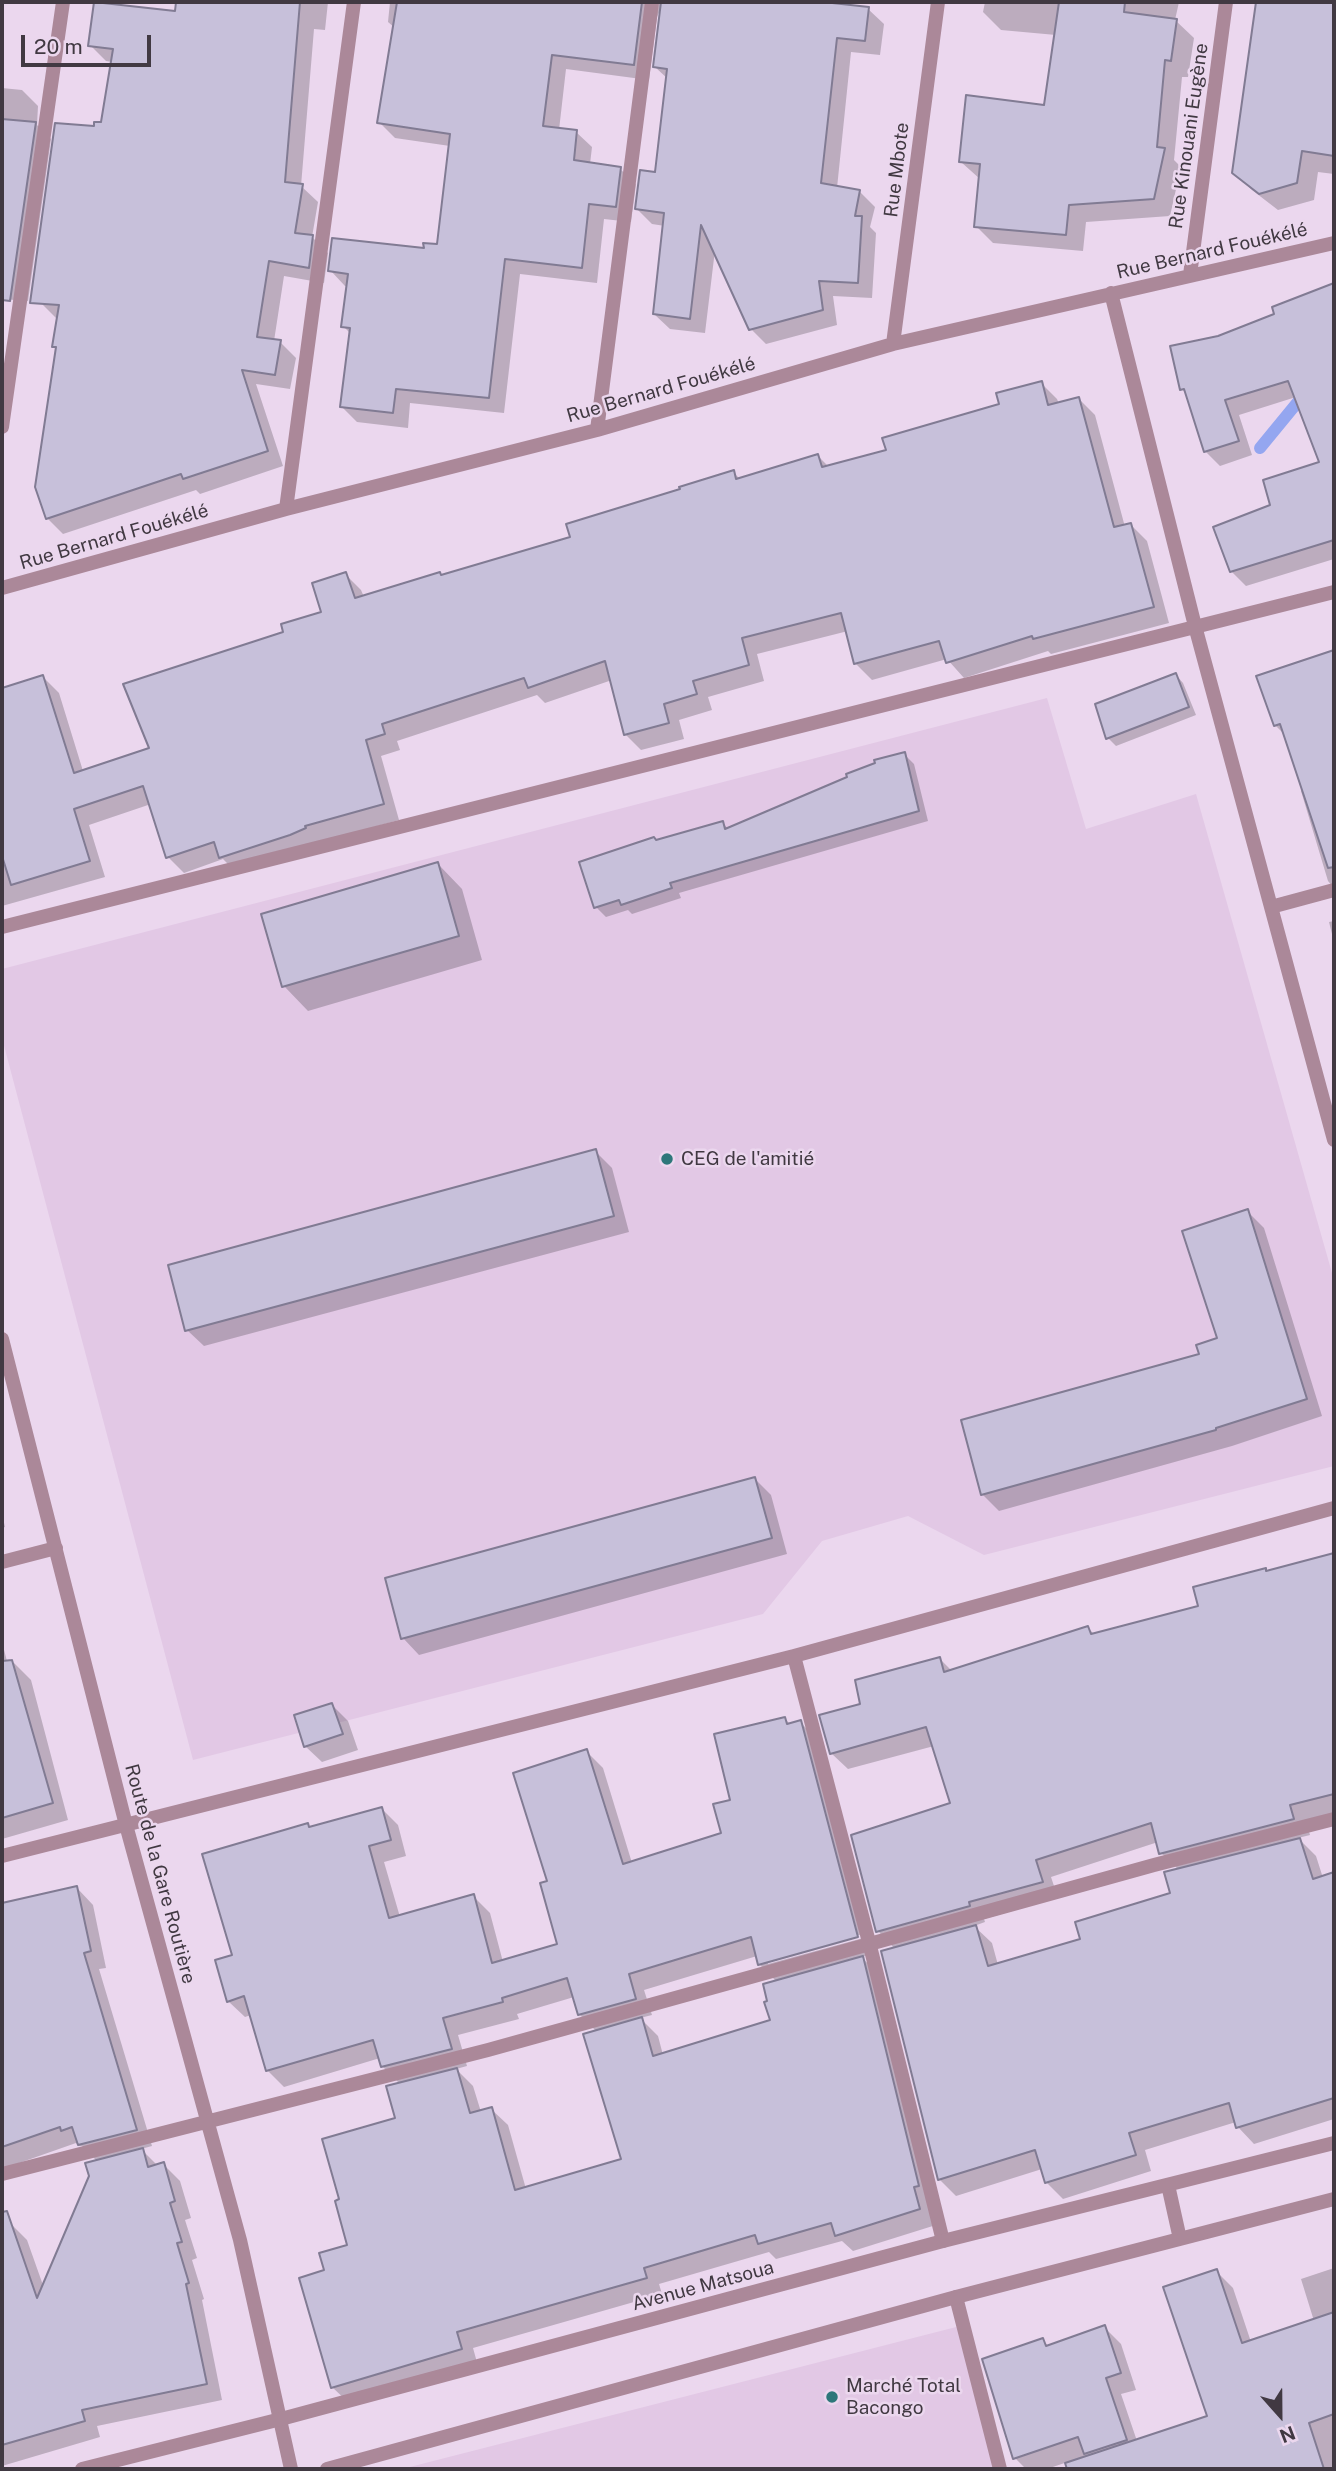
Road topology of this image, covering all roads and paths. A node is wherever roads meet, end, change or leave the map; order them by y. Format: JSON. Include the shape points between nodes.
{"nodes":[{"id":1,"x":64,"y":2,"type":"edge"},
{"id":2,"x":354,"y":2,"type":"edge"},
{"id":3,"x":652,"y":2,"type":"edge"},
{"id":4,"x":938,"y":2,"type":"edge"},
{"id":5,"x":1226,"y":2,"type":"edge"},
{"id":6,"x":1334,"y":243,"type":"edge"},
{"id":7,"x":1190,"y":275,"type":"junction"},
{"id":8,"x":1111,"y":293,"type":"junction"},
{"id":9,"x":893,"y":344,"type":"junction"},
{"id":10,"x":2,"y":427,"type":"edge"},
{"id":11,"x":597,"y":429,"type":"junction"},
{"id":12,"x":286,"y":509,"type":"junction"},
{"id":13,"x":2,"y":588,"type":"edge"},
{"id":14,"x":1334,"y":592,"type":"edge"},
{"id":15,"x":1195,"y":626,"type":"junction"},
{"id":16,"x":1334,"y":890,"type":"edge"},
{"id":17,"x":1271,"y":907,"type":"junction"},
{"id":18,"x":2,"y":927,"type":"edge"},
{"id":19,"x":1334,"y":1140,"type":"edge"},
{"id":20,"x":2,"y":1339,"type":"edge"},
{"id":21,"x":1334,"y":1508,"type":"edge"},
{"id":22,"x":56,"y":1548,"type":"junction"},
{"id":23,"x":2,"y":1562,"type":"edge"},
{"id":24,"x":794,"y":1656,"type":"junction"},
{"id":25,"x":1334,"y":1819,"type":"edge"},
{"id":26,"x":126,"y":1825,"type":"junction"},
{"id":27,"x":2,"y":1856,"type":"edge"},
{"id":28,"x":870,"y":1945,"type":"junction"},
{"id":29,"x":208,"y":2121,"type":"junction"},
{"id":30,"x":1334,"y":2143,"type":"edge"},
{"id":31,"x":2,"y":2175,"type":"edge"},
{"id":32,"x":1168,"y":2185,"type":"junction"},
{"id":33,"x":1334,"y":2199,"type":"edge"},
{"id":34,"x":1180,"y":2239,"type":"junction"},
{"id":35,"x":943,"y":2241,"type":"junction"},
{"id":36,"x":957,"y":2297,"type":"junction"},
{"id":37,"x":281,"y":2419,"type":"junction"},
{"id":38,"x":82,"y":2469,"type":"edge"},
{"id":39,"x":291,"y":2469,"type":"edge"},
{"id":40,"x":327,"y":2469,"type":"edge"},
{"id":41,"x":1000,"y":2469,"type":"edge"}],
"edges":[{"from":1,"to":10,"type":"street"},
{"from":2,"to":12,"type":"street"},
{"from":3,"to":11,"type":"street"},
{"from":4,"to":9,"type":"street","name":"Rue Mbote"},
{"from":5,"to":7,"type":"street","name":"Rue Kinouani Eugène"},
{"from":6,"to":7,"type":"street","name":"Rue Bernard Fouékélé"},
{"from":7,"to":8,"type":"street","name":"Rue Bernard Fouékélé"},
{"from":8,"to":9,"type":"street","name":"Rue Bernard Fouékélé"},
{"from":8,"to":15,"type":"street"},
{"from":9,"to":11,"type":"street","name":"Rue Bernard Fouékélé"},
{"from":11,"to":12,"type":"street","name":"Rue Bernard Fouékélé"},
{"from":12,"to":13,"type":"street","name":"Rue Bernard Fouékélé"},
{"from":14,"to":15,"type":"street"},
{"from":15,"to":17,"type":"street"},
{"from":15,"to":18,"type":"street"},
{"from":16,"to":17,"type":"street"},
{"from":17,"to":19,"type":"street"},
{"from":20,"to":22,"type":"street","name":"Route de la Gare Routière"},
{"from":21,"to":24,"type":"street"},
{"from":22,"to":23,"type":"street"},
{"from":22,"to":26,"type":"street","name":"Route de la Gare Routière"},
{"from":24,"to":26,"type":"street"},
{"from":24,"to":28,"type":"street"},
{"from":25,"to":28,"type":"street"},
{"from":26,"to":27,"type":"street"},
{"from":26,"to":29,"type":"street","name":"Route de la Gare Routière"},
{"from":28,"to":29,"type":"street"},
{"from":28,"to":35,"type":"street"},
{"from":29,"to":31,"type":"street"},
{"from":29,"to":37,"type":"street","name":"Route de la Gare Routière"},
{"from":30,"to":32,"type":"street","name":"Avenue Matsoua"},
{"from":32,"to":34,"type":"street"},
{"from":32,"to":35,"type":"street","name":"Avenue Matsoua"},
{"from":33,"to":34,"type":"street"},
{"from":34,"to":36,"type":"street"},
{"from":35,"to":37,"type":"street","name":"Avenue Matsoua"},
{"from":36,"to":40,"type":"street"},
{"from":36,"to":41,"type":"street"},
{"from":37,"to":38,"type":"street","name":"Avenue Matsoua"},
{"from":37,"to":39,"type":"street","name":"Route de la Gare Routière"}]}
